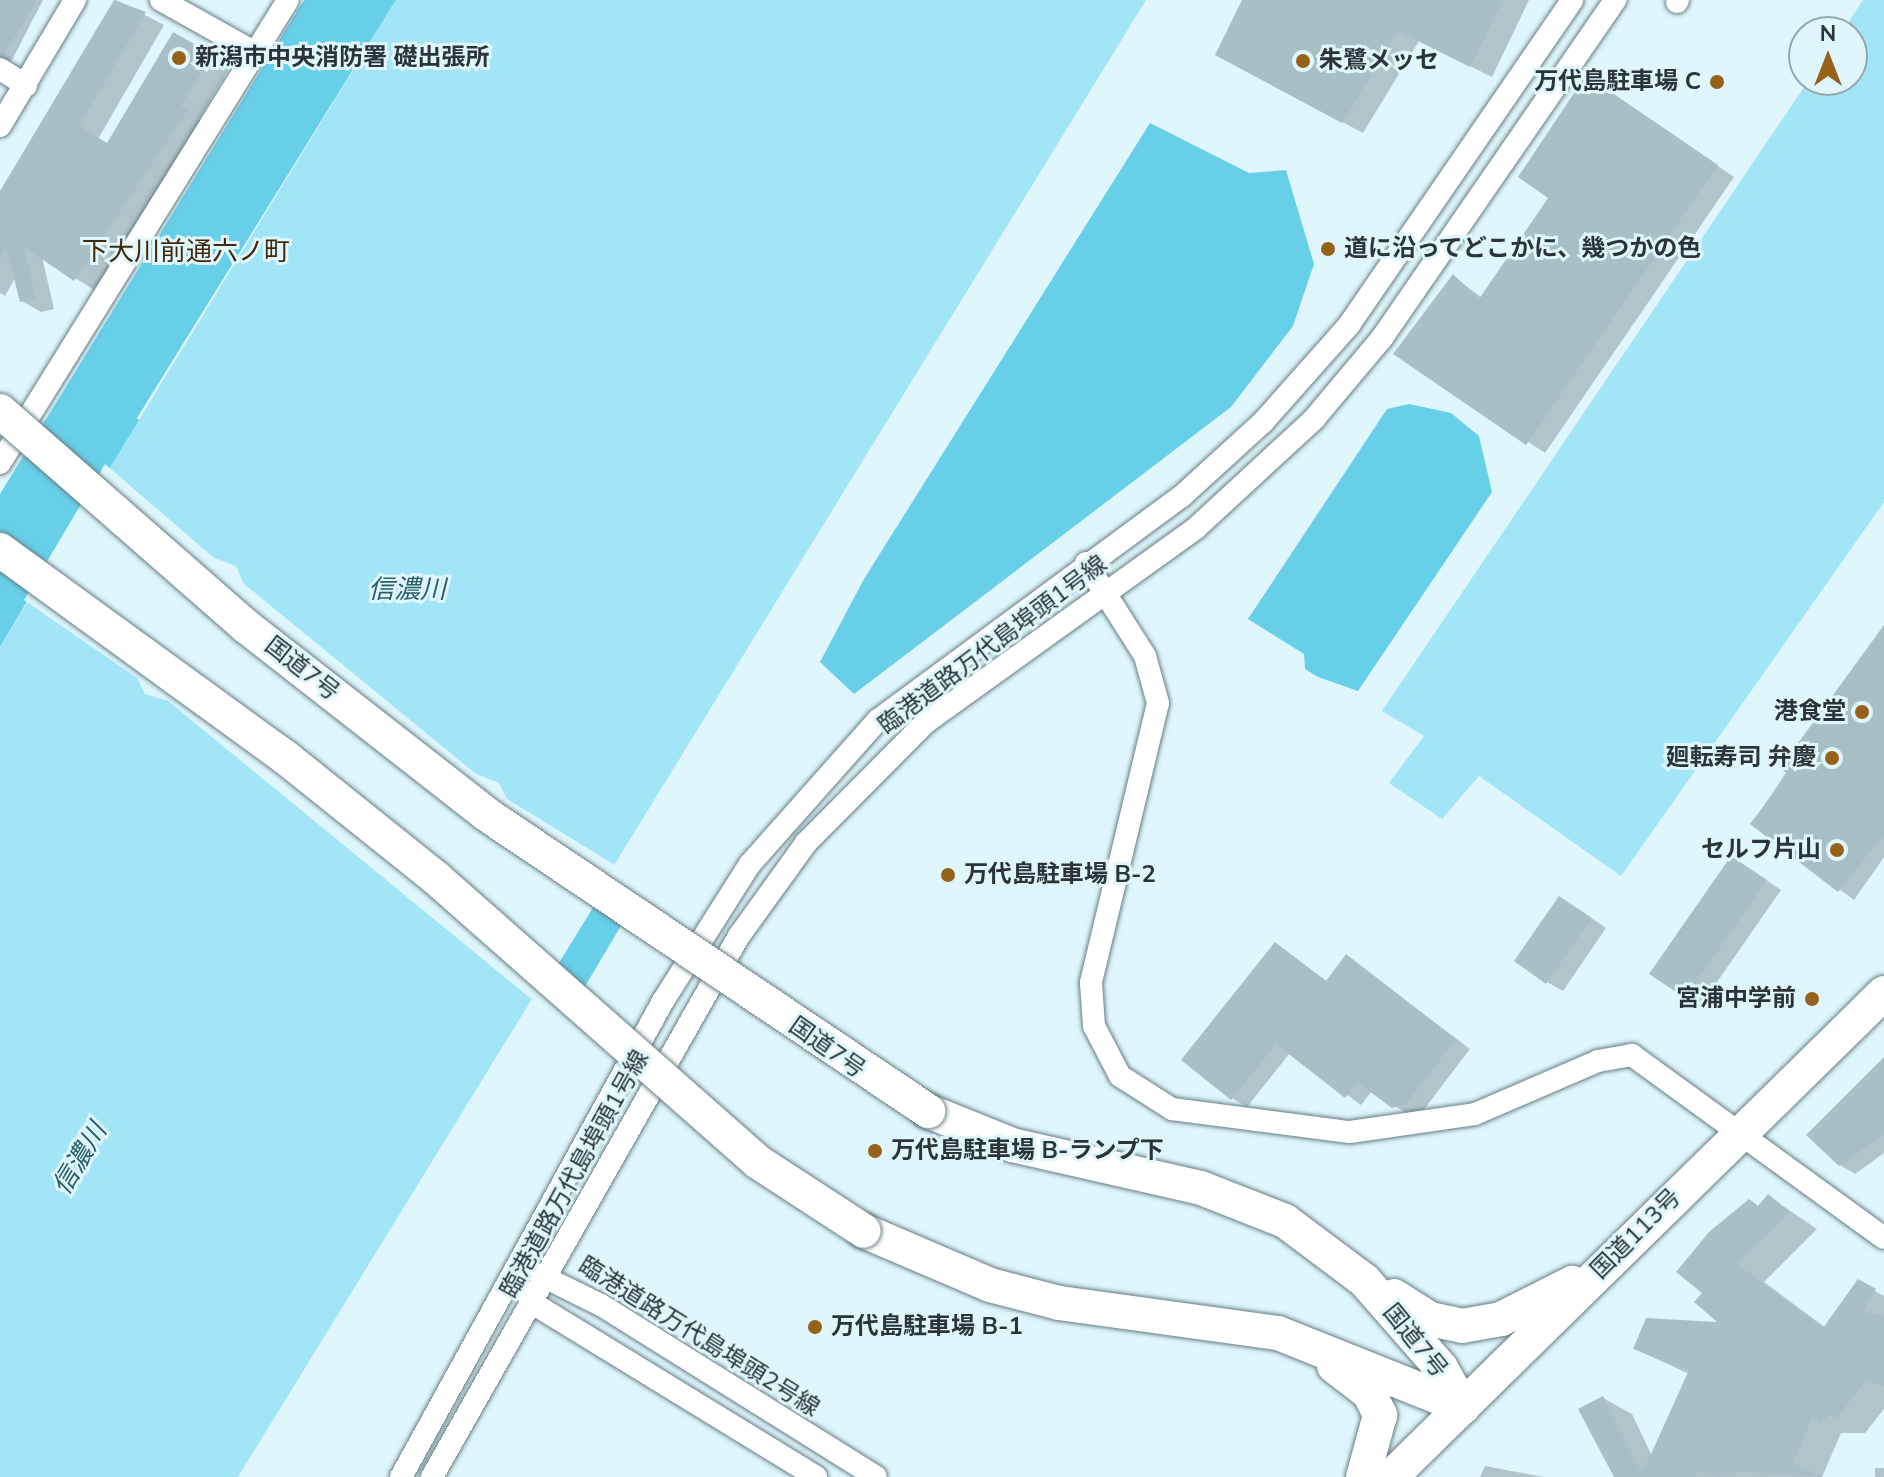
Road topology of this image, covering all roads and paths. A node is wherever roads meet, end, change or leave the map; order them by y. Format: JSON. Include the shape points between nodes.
{"nodes":[{"id":1,"x":75,"y":0,"type":"edge"},
{"id":2,"x":161,"y":0,"type":"edge"},
{"id":3,"x":288,"y":0,"type":"edge"},
{"id":4,"x":1572,"y":0,"type":"edge"},
{"id":5,"x":1615,"y":0,"type":"edge"},
{"id":6,"x":256,"y":53,"type":"junction"},
{"id":7,"x":0,"y":69,"type":"edge"},
{"id":8,"x":26,"y":85,"type":"junction"},
{"id":9,"x":0,"y":126,"type":"edge"},
{"id":10,"x":0,"y":411,"type":"edge"},
{"id":11,"x":0,"y":463,"type":"edge"},
{"id":12,"x":0,"y":550,"type":"edge"},
{"id":13,"x":1086,"y":563,"type":"junction"},
{"id":14,"x":1104,"y":593,"type":"junction"},
{"id":15,"x":1884,"y":993,"type":"edge"},
{"id":16,"x":1742,"y":1129,"type":"junction"},
{"id":17,"x":1884,"y":1238,"type":"edge"},
{"id":18,"x":1326,"y":1247,"type":"junction"},
{"id":19,"x":1604,"y":1266,"type":"junction"},
{"id":20,"x":515,"y":1274,"type":"junction"},
{"id":21,"x":551,"y":1276,"type":"junction"},
{"id":22,"x":534,"y":1304,"type":"junction"},
{"id":23,"x":1278,"y":1333,"type":"junction"},
{"id":24,"x":1463,"y":1407,"type":"junction"},
{"id":25,"x":1405,"y":1472,"type":"edge"},
{"id":26,"x":401,"y":1477,"type":"edge"},
{"id":27,"x":432,"y":1477,"type":"edge"},
{"id":28,"x":815,"y":1477,"type":"edge"},
{"id":29,"x":876,"y":1477,"type":"edge"},
{"id":30,"x":1363,"y":1477,"type":"edge"}],
"edges":[{"from":1,"to":8,"type":"street"},
{"from":2,"to":6,"type":"street"},
{"from":3,"to":6,"type":"street"},
{"from":4,"to":13,"type":"street","name":"臨港道路万代島埠頭1号線","via":[[1428,214],[1300,382],[1182,496]]},
{"from":5,"to":14,"type":"street","name":"臨港道路万代島埠頭1号線","via":[[1340,390],[1225,503]]},
{"from":6,"to":11,"type":"street"},
{"from":7,"to":8,"type":"street"},
{"from":8,"to":9,"type":"street"},
{"from":10,"to":18,"type":"highway","name":"国道7号","bridge":true,"via":[[247,627],[486,814],[928,1111],[1012,1145],[1201,1188],[1285,1221]]},
{"from":12,"to":23,"type":"highway","name":"国道7号","bridge":true,"via":[[285,757],[436,878],[758,1162],[864,1231],[977,1280],[1059,1303]]},
{"from":13,"to":14,"type":"street"},
{"from":13,"to":20,"type":"street","name":"臨港道路万代島埠頭1号線","via":[[878,720],[772,836],[663,1001]]},
{"from":14,"to":16,"type":"street","via":[[1145,656],[1158,703],[1091,983],[1094,1026],[1120,1076],[1172,1109],[1216,1119],[1380,1131],[1498,1107],[1621,1054],[1646,1060]]},
{"from":14,"to":21,"type":"street","name":"臨港道路万代島埠頭1号線","via":[[925,723],[799,852],[739,936]]},
{"from":15,"to":16,"type":"highway","name":"国道113号"},
{"from":16,"to":17,"type":"street"},
{"from":16,"to":19,"type":"highway","name":"国道113号"},
{"from":18,"to":19,"type":"highway","via":[[1430,1319],[1462,1326],[1501,1319]]},
{"from":18,"to":24,"type":"highway","name":"国道7号","via":[[1410,1330]]},
{"from":19,"to":24,"type":"highway","name":"国道113号"},
{"from":20,"to":21,"type":"street","name":"臨港道路万代島埠頭2号線"},
{"from":20,"to":22,"type":"street"},
{"from":20,"to":26,"type":"street","name":"臨港道路万代島埠頭1号線"},
{"from":21,"to":22,"type":"street","name":"臨港道路万代島埠頭1号線"},
{"from":21,"to":29,"type":"street","name":"臨港道路万代島埠頭2号線"},
{"from":22,"to":27,"type":"street","name":"臨港道路万代島埠頭1号線"},
{"from":22,"to":28,"type":"street"},
{"from":23,"to":24,"type":"highway","name":"国道7号"},
{"from":23,"to":30,"type":"highway","via":[[1304,1357],[1342,1368],[1377,1406],[1379,1435]]},
{"from":24,"to":25,"type":"highway","name":"国道113号"}]}
